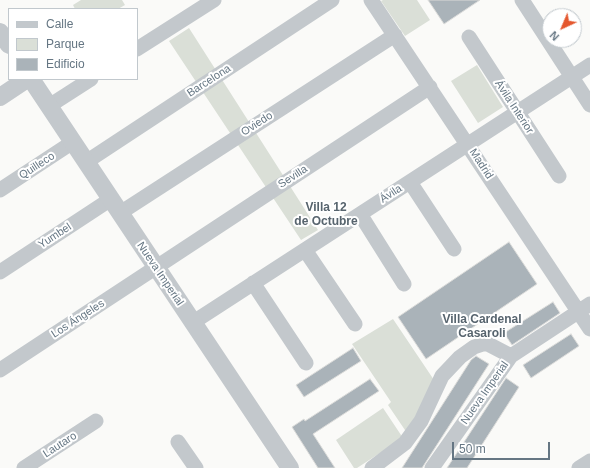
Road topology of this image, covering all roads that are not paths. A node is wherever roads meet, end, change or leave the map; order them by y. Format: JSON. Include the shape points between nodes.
{"nodes":[{"id":1,"x":214,"y":0,"type":"edge"},
{"id":2,"x":332,"y":0,"type":"edge"},
{"id":3,"x":372,"y":0,"type":"edge"},
{"id":4,"x":522,"y":0,"type":"edge"},
{"id":5,"x":0,"y":32,"type":"edge"},
{"id":6,"x":395,"y":35,"type":"junction"},
{"id":7,"x":469,"y":37,"type":"dead end"},
{"id":8,"x":8,"y":44,"type":"edge"},
{"id":9,"x":138,"y":49,"type":"edge"},
{"id":10,"x":590,"y":65,"type":"edge"},
{"id":11,"x":572,"y":77,"type":"junction"},
{"id":12,"x":26,"y":80,"type":"edge"},
{"id":13,"x":32,"y":80,"type":"edge"},
{"id":14,"x":89,"y":80,"type":"edge"},
{"id":15,"x":430,"y":87,"type":"junction"},
{"id":16,"x":0,"y":97,"type":"edge"},
{"id":17,"x":590,"y":105,"type":"edge"},
{"id":18,"x":50,"y":106,"type":"junction"},
{"id":19,"x":518,"y":112,"type":"junction"},
{"id":20,"x":73,"y":142,"type":"junction"},
{"id":21,"x":468,"y":145,"type":"junction"},
{"id":22,"x":86,"y":162,"type":"junction"},
{"id":23,"x":559,"y":176,"type":"dead end"},
{"id":24,"x":410,"y":182,"type":"junction"},
{"id":25,"x":0,"y":190,"type":"edge"},
{"id":26,"x":115,"y":206,"type":"junction"},
{"id":27,"x":360,"y":214,"type":"junction"},
{"id":28,"x":454,"y":249,"type":"dead end"},
{"id":29,"x":305,"y":250,"type":"junction"},
{"id":30,"x":156,"y":267,"type":"junction"},
{"id":31,"x":0,"y":272,"type":"edge"},
{"id":32,"x":253,"y":283,"type":"junction"},
{"id":33,"x":404,"y":284,"type":"dead end"},
{"id":34,"x":584,"y":308,"type":"edge"},
{"id":35,"x":192,"y":323,"type":"junction"},
{"id":36,"x":355,"y":324,"type":"dead end"},
{"id":37,"x":590,"y":329,"type":"edge"},
{"id":38,"x":511,"y":356,"type":"junction"},
{"id":39,"x":306,"y":362,"type":"dead end"},
{"id":40,"x":0,"y":370,"type":"edge"},
{"id":41,"x":96,"y":421,"type":"dead end"},
{"id":42,"x":178,"y":442,"type":"dead end"},
{"id":43,"x":590,"y":461,"type":"edge"},
{"id":44,"x":391,"y":463,"type":"edge"},
{"id":45,"x":24,"y":468,"type":"edge"},
{"id":46,"x":196,"y":468,"type":"edge"},
{"id":47,"x":290,"y":468,"type":"edge"},
{"id":48,"x":372,"y":468,"type":"edge"},
{"id":49,"x":432,"y":468,"type":"edge"},
{"id":50,"x":579,"y":468,"type":"edge"}],
"edges":[{"from":1,"to":9,"type":"street"},
{"from":2,"to":22,"type":"street","name":"Barcelona"},
{"from":3,"to":6,"type":"street","name":"Madrid"},
{"from":4,"to":11,"type":"street"},
{"from":5,"to":8,"type":"street"},
{"from":6,"to":15,"type":"street","name":"Madrid"},
{"from":6,"to":26,"type":"street","name":"Oviedo"},
{"from":7,"to":19,"type":"street","name":"Ávila Interior"},
{"from":10,"to":11,"type":"street","name":"Ávila"},
{"from":11,"to":17,"type":"street"},
{"from":11,"to":19,"type":"street","name":"Ávila"},
{"from":12,"to":16,"type":"street"},
{"from":13,"to":18,"type":"street","name":"Nueva Imperial"},
{"from":14,"to":18,"type":"street"},
{"from":15,"to":21,"type":"street","name":"Madrid"},
{"from":15,"to":30,"type":"street","name":"Sevilla"},
{"from":18,"to":20,"type":"street","name":"Nueva Imperial"},
{"from":19,"to":21,"type":"street","name":"Ávila"},
{"from":19,"to":23,"type":"street","name":"Ávila Interior"},
{"from":20,"to":22,"type":"street","name":"Nueva Imperial"},
{"from":20,"to":25,"type":"street","name":"Quilleco"},
{"from":21,"to":24,"type":"street","name":"Ávila"},
{"from":21,"to":34,"type":"street","name":"Madrid"},
{"from":22,"to":26,"type":"street","name":"Nueva Imperial"},
{"from":24,"to":27,"type":"street","name":"Ávila"},
{"from":24,"to":28,"type":"street"},
{"from":26,"to":30,"type":"street","name":"Nueva Imperial"},
{"from":26,"to":31,"type":"street","name":"Yumbel"},
{"from":27,"to":29,"type":"street","name":"Ávila"},
{"from":27,"to":33,"type":"street"},
{"from":29,"to":32,"type":"street","name":"Ávila"},
{"from":29,"to":36,"type":"street"},
{"from":30,"to":35,"type":"street","name":"Nueva Imperial"},
{"from":30,"to":40,"type":"street","name":"Los Ángeles"},
{"from":32,"to":35,"type":"street","name":"Ávila"},
{"from":32,"to":39,"type":"street"},
{"from":34,"to":37,"type":"street","name":"Madrid"},
{"from":34,"to":38,"type":"street","name":"Nueva Imperial"},
{"from":35,"to":47,"type":"street","name":"Nueva Imperial"},
{"from":38,"to":44,"type":"street","name":"Nueva Imperial","via":[[483,344],[474,346],[453,362],[440,380],[421,421]]},
{"from":38,"to":49,"type":"street","name":"Nueva Imperial"},
{"from":41,"to":45,"type":"street","name":"Lautaro"},
{"from":42,"to":46,"type":"street"},
{"from":43,"to":50,"type":"street"},
{"from":44,"to":48,"type":"street","name":"Nueva Imperial"}]}
